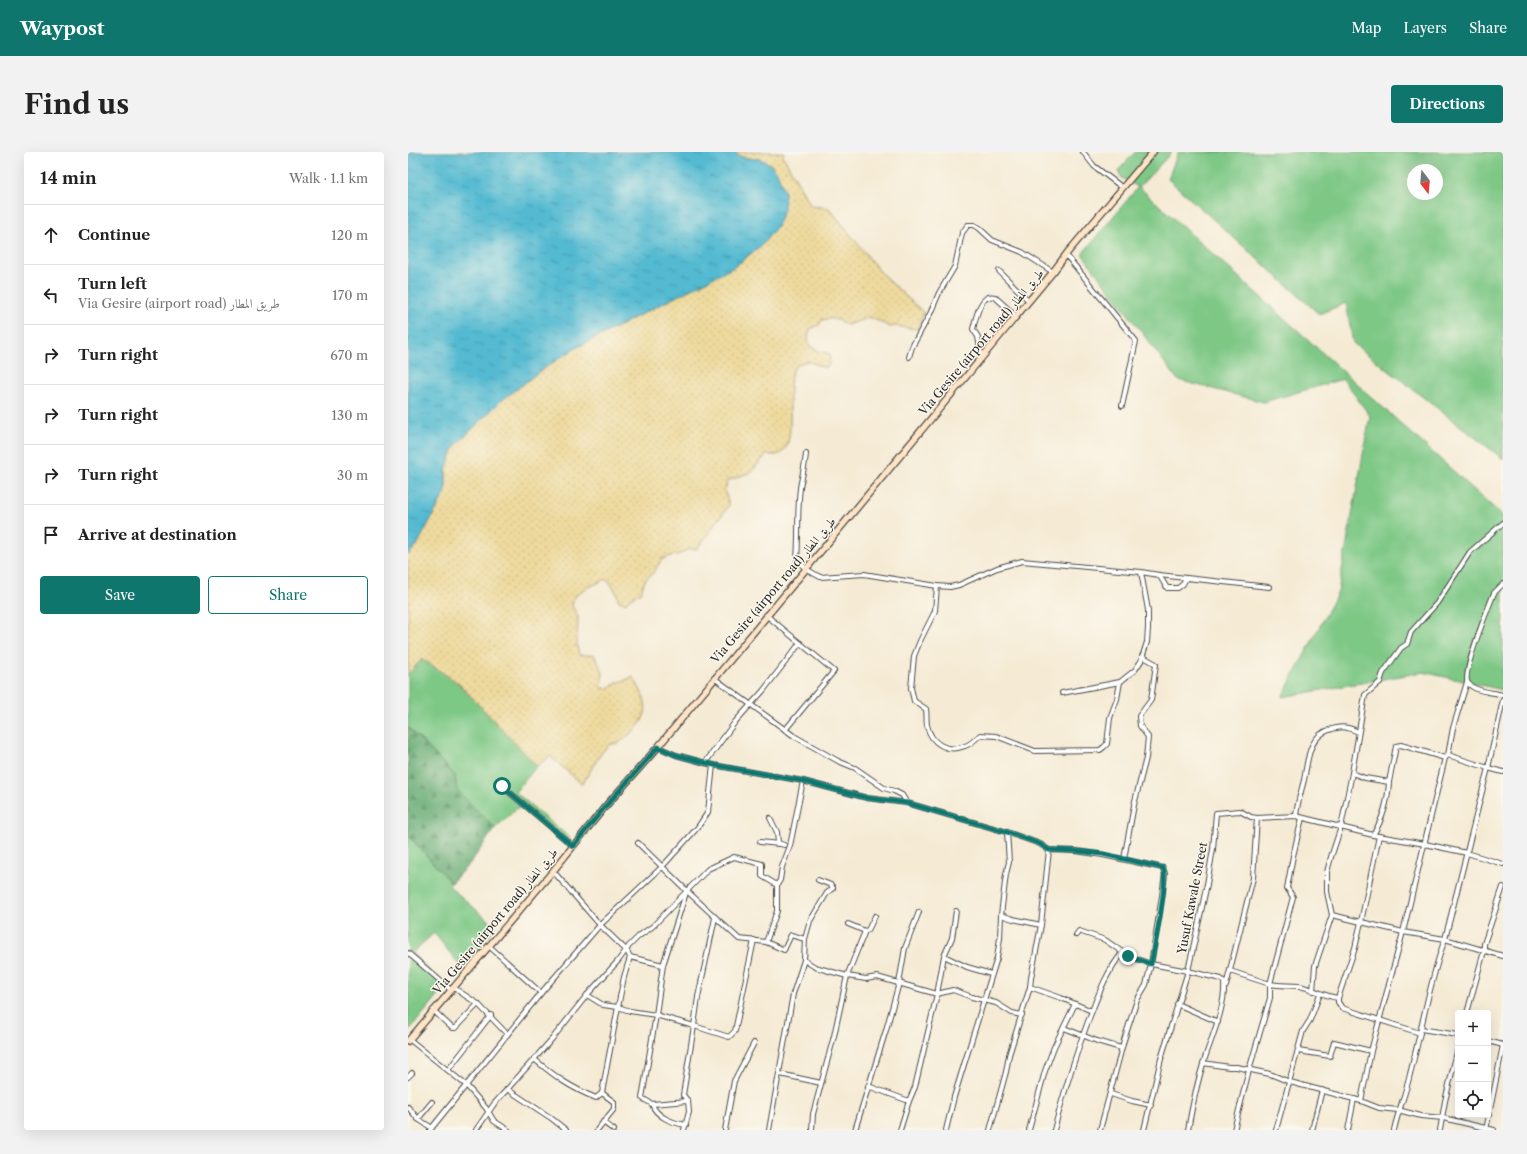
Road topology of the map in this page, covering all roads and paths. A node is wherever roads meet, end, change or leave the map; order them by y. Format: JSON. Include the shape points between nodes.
{"nodes":[{"id":1,"x":1083,"y":152,"type":"edge"},
{"id":2,"x":1153,"y":152,"type":"edge"},
{"id":3,"x":1123,"y":188,"type":"junction"},
{"id":4,"x":1066,"y":255,"type":"junction"},
{"id":5,"x":998,"y":271,"type":"dead end"},
{"id":6,"x":1053,"y":272,"type":"junction"},
{"id":7,"x":1028,"y":300,"type":"junction"},
{"id":8,"x":1016,"y":316,"type":"junction"},
{"id":9,"x":909,"y":357,"type":"dead end"},
{"id":10,"x":982,"y":358,"type":"junction"},
{"id":11,"x":1122,"y":406,"type":"dead end"},
{"id":12,"x":806,"y":454,"type":"dead end"},
{"id":13,"x":1503,"y":523,"type":"edge"},
{"id":14,"x":806,"y":569,"type":"junction"},
{"id":15,"x":1141,"y":572,"type":"junction"},
{"id":16,"x":1160,"y":575,"type":"junction"},
{"id":17,"x":1186,"y":578,"type":"junction"},
{"id":18,"x":1503,"y":584,"type":"edge"},
{"id":19,"x":938,"y":586,"type":"junction"},
{"id":20,"x":1269,"y":587,"type":"dead end"},
{"id":21,"x":766,"y":615,"type":"junction"},
{"id":22,"x":800,"y":643,"type":"junction"},
{"id":23,"x":1142,"y":656,"type":"junction"},
{"id":24,"x":714,"y":678,"type":"junction"},
{"id":25,"x":1120,"y":682,"type":"junction"},
{"id":26,"x":1467,"y":682,"type":"junction"},
{"id":27,"x":1062,"y":693,"type":"dead end"},
{"id":28,"x":1503,"y":694,"type":"edge"},
{"id":29,"x":1503,"y":700,"type":"edge"},
{"id":30,"x":750,"y":705,"type":"junction"},
{"id":31,"x":785,"y":730,"type":"junction"},
{"id":32,"x":1358,"y":732,"type":"junction"},
{"id":33,"x":658,"y":747,"type":"junction"},
{"id":34,"x":1447,"y":756,"type":"junction"},
{"id":35,"x":705,"y":763,"type":"junction"},
{"id":36,"x":714,"y":765,"type":"junction"},
{"id":37,"x":1488,"y":768,"type":"junction"},
{"id":38,"x":1503,"y":772,"type":"edge"},
{"id":39,"x":1352,"y":773,"type":"junction"},
{"id":40,"x":803,"y":781,"type":"junction"},
{"id":41,"x":1389,"y":782,"type":"junction"},
{"id":42,"x":502,"y":786,"type":"dead end"},
{"id":43,"x":907,"y":803,"type":"junction"},
{"id":44,"x":1296,"y":816,"type":"junction"},
{"id":45,"x":770,"y":818,"type":"dead end"},
{"id":46,"x":1257,"y":818,"type":"junction"},
{"id":47,"x":1302,"y":818,"type":"junction"},
{"id":48,"x":1341,"y":827,"type":"junction"},
{"id":49,"x":1007,"y":832,"type":"junction"},
{"id":50,"x":1373,"y":835,"type":"junction"},
{"id":51,"x":1379,"y":836,"type":"junction"},
{"id":52,"x":760,"y":842,"type":"dead end"},
{"id":53,"x":638,"y":843,"type":"dead end"},
{"id":54,"x":1426,"y":844,"type":"junction"},
{"id":55,"x":784,"y":845,"type":"junction"},
{"id":56,"x":573,"y":846,"type":"junction"},
{"id":57,"x":790,"y":846,"type":"junction"},
{"id":58,"x":1049,"y":850,"type":"junction"},
{"id":59,"x":1467,"y":853,"type":"junction"},
{"id":60,"x":1124,"y":859,"type":"junction"},
{"id":61,"x":1503,"y":864,"type":"edge"},
{"id":62,"x":662,"y":867,"type":"junction"},
{"id":63,"x":553,"y":871,"type":"junction"},
{"id":64,"x":818,"y":880,"type":"dead end"},
{"id":65,"x":777,"y":885,"type":"junction"},
{"id":66,"x":1503,"y":887,"type":"edge"},
{"id":67,"x":687,"y":892,"type":"junction"},
{"id":68,"x":956,"y":911,"type":"dead end"},
{"id":69,"x":920,"y":912,"type":"dead end"},
{"id":70,"x":1001,"y":915,"type":"junction"},
{"id":71,"x":1332,"y":915,"type":"junction"},
{"id":72,"x":875,"y":916,"type":"dead end"},
{"id":73,"x":715,"y":918,"type":"junction"},
{"id":74,"x":1361,"y":922,"type":"junction"},
{"id":75,"x":848,"y":924,"type":"dead end"},
{"id":76,"x":600,"y":925,"type":"junction"},
{"id":77,"x":1041,"y":925,"type":"junction"},
{"id":78,"x":865,"y":931,"type":"junction"},
{"id":79,"x":1403,"y":932,"type":"junction"},
{"id":80,"x":1076,"y":935,"type":"dead end"},
{"id":81,"x":805,"y":939,"type":"junction"},
{"id":82,"x":1445,"y":939,"type":"junction"},
{"id":83,"x":754,"y":940,"type":"junction"},
{"id":84,"x":766,"y":942,"type":"junction"},
{"id":85,"x":489,"y":946,"type":"junction"},
{"id":86,"x":627,"y":951,"type":"junction"},
{"id":87,"x":1484,"y":951,"type":"junction"},
{"id":88,"x":1123,"y":952,"type":"junction"},
{"id":89,"x":408,"y":953,"type":"edge"},
{"id":90,"x":944,"y":956,"type":"junction"},
{"id":91,"x":1503,"y":956,"type":"edge"},
{"id":92,"x":630,"y":957,"type":"junction"},
{"id":93,"x":804,"y":960,"type":"junction"},
{"id":94,"x":1151,"y":964,"type":"junction"},
{"id":95,"x":663,"y":965,"type":"junction"},
{"id":96,"x":1188,"y":971,"type":"junction"},
{"id":97,"x":1230,"y":971,"type":"junction"},
{"id":98,"x":991,"y":974,"type":"junction"},
{"id":99,"x":847,"y":976,"type":"junction"},
{"id":100,"x":899,"y":983,"type":"junction"},
{"id":101,"x":1270,"y":984,"type":"junction"},
{"id":102,"x":1030,"y":987,"type":"junction"},
{"id":103,"x":1225,"y":988,"type":"junction"},
{"id":104,"x":453,"y":989,"type":"junction"},
{"id":105,"x":1314,"y":991,"type":"junction"},
{"id":106,"x":541,"y":993,"type":"junction"},
{"id":107,"x":937,"y":994,"type":"junction"},
{"id":108,"x":1320,"y":994,"type":"junction"},
{"id":109,"x":587,"y":995,"type":"junction"},
{"id":110,"x":1338,"y":998,"type":"junction"},
{"id":111,"x":984,"y":1000,"type":"junction"},
{"id":112,"x":478,"y":1004,"type":"junction"},
{"id":113,"x":1075,"y":1004,"type":"junction"},
{"id":114,"x":1177,"y":1004,"type":"junction"},
{"id":115,"x":618,"y":1006,"type":"junction"},
{"id":116,"x":433,"y":1010,"type":"junction"},
{"id":117,"x":1468,"y":1010,"type":"edge"},
{"id":118,"x":1092,"y":1011,"type":"junction"},
{"id":119,"x":1022,"y":1015,"type":"junction"},
{"id":120,"x":491,"y":1016,"type":"junction"},
{"id":121,"x":656,"y":1016,"type":"junction"},
{"id":122,"x":1378,"y":1021,"type":"junction"},
{"id":123,"x":1218,"y":1022,"type":"junction"},
{"id":124,"x":694,"y":1026,"type":"junction"},
{"id":125,"x":1064,"y":1028,"type":"junction"},
{"id":126,"x":1420,"y":1031,"type":"junction"},
{"id":127,"x":507,"y":1034,"type":"junction"},
{"id":128,"x":1082,"y":1035,"type":"junction"},
{"id":129,"x":1455,"y":1035,"type":"edge"},
{"id":130,"x":409,"y":1040,"type":"edge"},
{"id":131,"x":1491,"y":1042,"type":"edge"},
{"id":132,"x":754,"y":1043,"type":"dead end"},
{"id":133,"x":1503,"y":1045,"type":"edge"},
{"id":134,"x":1122,"y":1048,"type":"junction"},
{"id":135,"x":1298,"y":1051,"type":"junction"},
{"id":136,"x":1371,"y":1051,"type":"junction"},
{"id":137,"x":534,"y":1059,"type":"junction"},
{"id":138,"x":1455,"y":1060,"type":"edge"},
{"id":139,"x":1203,"y":1063,"type":"junction"},
{"id":140,"x":448,"y":1070,"type":"junction"},
{"id":141,"x":1249,"y":1070,"type":"junction"},
{"id":142,"x":412,"y":1073,"type":"dead end"},
{"id":143,"x":780,"y":1074,"type":"junction"},
{"id":144,"x":408,"y":1077,"type":"edge"},
{"id":145,"x":1290,"y":1082,"type":"junction"},
{"id":146,"x":821,"y":1083,"type":"junction"},
{"id":147,"x":466,"y":1085,"type":"junction"},
{"id":148,"x":868,"y":1086,"type":"junction"},
{"id":149,"x":507,"y":1089,"type":"junction"},
{"id":150,"x":1322,"y":1090,"type":"junction"},
{"id":151,"x":602,"y":1093,"type":"junction"},
{"id":152,"x":1111,"y":1094,"type":"junction"},
{"id":153,"x":1354,"y":1100,"type":"junction"},
{"id":154,"x":688,"y":1101,"type":"junction"},
{"id":155,"x":909,"y":1101,"type":"junction"},
{"id":156,"x":1361,"y":1101,"type":"junction"},
{"id":157,"x":432,"y":1102,"type":"dead end"},
{"id":158,"x":652,"y":1104,"type":"junction"},
{"id":159,"x":1151,"y":1105,"type":"junction"},
{"id":160,"x":408,"y":1107,"type":"edge"},
{"id":161,"x":1398,"y":1110,"type":"junction"},
{"id":162,"x":488,"y":1113,"type":"junction"},
{"id":163,"x":1443,"y":1118,"type":"junction"},
{"id":164,"x":418,"y":1119,"type":"junction"},
{"id":165,"x":603,"y":1122,"type":"junction"},
{"id":166,"x":686,"y":1125,"type":"junction"},
{"id":167,"x":431,"y":1129,"type":"edge"},
{"id":168,"x":1486,"y":1129,"type":"edge"},
{"id":169,"x":476,"y":1130,"type":"edge"},
{"id":170,"x":508,"y":1130,"type":"edge"},
{"id":171,"x":566,"y":1130,"type":"edge"},
{"id":172,"x":597,"y":1130,"type":"edge"},
{"id":173,"x":614,"y":1130,"type":"edge"},
{"id":174,"x":684,"y":1130,"type":"edge"},
{"id":175,"x":725,"y":1130,"type":"edge"},
{"id":176,"x":769,"y":1130,"type":"edge"},
{"id":177,"x":812,"y":1130,"type":"edge"},
{"id":178,"x":855,"y":1130,"type":"edge"},
{"id":179,"x":900,"y":1130,"type":"edge"},
{"id":180,"x":946,"y":1130,"type":"edge"},
{"id":181,"x":990,"y":1130,"type":"edge"},
{"id":182,"x":1029,"y":1130,"type":"edge"},
{"id":183,"x":1054,"y":1130,"type":"edge"},
{"id":184,"x":1100,"y":1130,"type":"edge"},
{"id":185,"x":1144,"y":1130,"type":"edge"},
{"id":186,"x":1188,"y":1130,"type":"edge"},
{"id":187,"x":1234,"y":1130,"type":"edge"},
{"id":188,"x":1276,"y":1130,"type":"edge"},
{"id":189,"x":1312,"y":1130,"type":"edge"},
{"id":190,"x":1348,"y":1130,"type":"edge"},
{"id":191,"x":1394,"y":1130,"type":"edge"},
{"id":192,"x":1440,"y":1130,"type":"edge"},
{"id":193,"x":1494,"y":1130,"type":"edge"}],
"edges":[{"from":1,"to":3,"type":"street","via":[[1094,166]]},
{"from":2,"to":3,"type":"main road","name":"Via Gesire (airport road) طريق المطار"},
{"from":3,"to":4,"type":"main road","name":"Via Gesire (airport road) طريق المطار"},
{"from":4,"to":6,"type":"main road","name":"Via Gesire (airport road) طريق المطار"},
{"from":4,"to":11,"type":"street","via":[[1136,340]]},
{"from":5,"to":7,"type":"street"},
{"from":6,"to":7,"type":"main road","name":"Via Gesire (airport road) طريق المطار"},
{"from":6,"to":9,"type":"street","via":[[1022,252],[992,240],[980,228],[968,225],[962,233],[955,266],[939,293]]},
{"from":7,"to":8,"type":"main road","name":"Via Gesire (airport road) طريق المطار"},
{"from":8,"to":10,"type":"main road","name":"Via Gesire (airport road) طريق المطار"},
{"from":8,"to":10,"type":"street","via":[[995,297],[987,297],[983,301],[973,329],[978,337]]},
{"from":10,"to":14,"type":"main road","name":"Via Gesire (airport road) طريق المطار"},
{"from":12,"to":14,"type":"street","via":[[800,488],[797,560]]},
{"from":13,"to":32,"type":"street","via":[[1470,552],[1437,603],[1411,632],[1408,644],[1401,648],[1383,673],[1380,682],[1365,695]]},
{"from":14,"to":19,"type":"street","via":[[820,577],[864,574]]},
{"from":14,"to":21,"type":"main road","name":"Via Gesire (airport road) طريق المطار"},
{"from":15,"to":16,"type":"street"},
{"from":15,"to":19,"type":"street","via":[[1022,561],[997,568],[960,585]]},
{"from":15,"to":23,"type":"street","via":[[1148,616],[1147,642]]},
{"from":16,"to":17,"type":"street"},
{"from":16,"to":17,"type":"street","via":[[1167,588],[1178,588]]},
{"from":17,"to":20,"type":"street"},
{"from":18,"to":26,"type":"street","via":[[1494,593],[1469,664]]},
{"from":19,"to":25,"type":"street","via":[[935,611],[914,656],[911,688],[914,701],[926,709],[927,724],[932,738],[939,746],[955,749],[966,746],[980,735],[996,736],[1035,752],[1100,750],[1106,744]]},
{"from":21,"to":22,"type":"street"},
{"from":21,"to":24,"type":"main road","name":"Via Gesire (airport road) طريق المطار"},
{"from":22,"to":30,"type":"street"},
{"from":22,"to":31,"type":"street","via":[[834,671]]},
{"from":23,"to":25,"type":"street","via":[[1135,670]]},
{"from":23,"to":60,"type":"street","via":[[1156,664],[1151,700],[1139,716],[1140,726],[1148,737],[1146,758]]},
{"from":24,"to":30,"type":"street"},
{"from":24,"to":33,"type":"main road","name":"Via Gesire (airport road) طريق المطار"},
{"from":25,"to":27,"type":"street"},
{"from":26,"to":28,"type":"street","via":[[1478,689]]},
{"from":26,"to":34,"type":"street"},
{"from":29,"to":37,"type":"street"},
{"from":30,"to":31,"type":"street"},
{"from":30,"to":35,"type":"street","via":[[734,722]]},
{"from":31,"to":43,"type":"street","via":[[855,768],[884,788],[902,795]]},
{"from":32,"to":39,"type":"street"},
{"from":32,"to":44,"type":"street","via":[[1342,727],[1326,730],[1312,744]]},
{"from":33,"to":35,"type":"street"},
{"from":33,"to":56,"type":"main road","name":"Via Gesire (airport road) طريق المطار"},
{"from":34,"to":37,"type":"street"},
{"from":34,"to":41,"type":"street","via":[[1396,746]]},
{"from":34,"to":54,"type":"street"},
{"from":35,"to":36,"type":"street"},
{"from":36,"to":40,"type":"street"},
{"from":36,"to":62,"type":"street","via":[[708,812]]},
{"from":37,"to":38,"type":"street"},
{"from":37,"to":59,"type":"street"},
{"from":39,"to":41,"type":"street"},
{"from":39,"to":48,"type":"street"},
{"from":40,"to":43,"type":"street","via":[[867,798]]},
{"from":40,"to":57,"type":"street"},
{"from":41,"to":50,"type":"street","via":[[1385,809]]},
{"from":42,"to":56,"type":"street"},
{"from":43,"to":49,"type":"street"},
{"from":44,"to":46,"type":"street","name":"Yusuf Kawale Street"},
{"from":44,"to":47,"type":"street","name":"Yusuf Kawale Street"},
{"from":45,"to":55,"type":"street","via":[[777,832],[778,843]]},
{"from":46,"to":96,"type":"street","name":"Yusuf Kawale Street","via":[[1240,811],[1216,813],[1207,884]]},
{"from":46,"to":97,"type":"street","via":[[1253,878]]},
{"from":47,"to":48,"type":"street","name":"Yusuf Kawale Street"},
{"from":47,"to":101,"type":"street","via":[[1287,888],[1294,897]]},
{"from":48,"to":50,"type":"street","name":"Yusuf Kawale Street"},
{"from":48,"to":71,"type":"street","via":[[1327,872],[1327,892]]},
{"from":49,"to":58,"type":"street"},
{"from":49,"to":70,"type":"street","via":[[1009,862]]},
{"from":50,"to":51,"type":"street","name":"Yusuf Kawale Street"},
{"from":51,"to":54,"type":"street","name":"Yusuf Kawale Street"},
{"from":51,"to":74,"type":"street"},
{"from":52,"to":55,"type":"street"},
{"from":53,"to":62,"type":"street"},
{"from":54,"to":59,"type":"street","name":"Yusuf Kawale Street"},
{"from":54,"to":79,"type":"street"},
{"from":55,"to":57,"type":"street"},
{"from":56,"to":63,"type":"main road","name":"Via Gesire (airport road) طريق المطار"},
{"from":57,"to":65,"type":"street"},
{"from":58,"to":60,"type":"street","via":[[1076,851]]},
{"from":58,"to":77,"type":"street"},
{"from":59,"to":61,"type":"street","name":"Yusuf Kawale Street"},
{"from":59,"to":82,"type":"street"},
{"from":60,"to":94,"type":"street","via":[[1165,870]]},
{"from":62,"to":67,"type":"street"},
{"from":62,"to":76,"type":"street"},
{"from":63,"to":76,"type":"street"},
{"from":63,"to":85,"type":"main road","name":"Via Gesire (airport road) طريق المطار"},
{"from":64,"to":81,"type":"street","via":[[833,888],[827,892],[810,921]]},
{"from":65,"to":67,"type":"street","via":[[762,876],[762,864],[734,857],[708,869]]},
{"from":65,"to":84,"type":"street","via":[[777,911]]},
{"from":66,"to":87,"type":"street"},
{"from":67,"to":73,"type":"street"},
{"from":67,"to":86,"type":"street","via":[[639,936]]},
{"from":67,"to":95,"type":"street"},
{"from":68,"to":90,"type":"street","via":[[952,938]]},
{"from":69,"to":100,"type":"street","via":[[905,948]]},
{"from":70,"to":77,"type":"street"},
{"from":70,"to":98,"type":"street","via":[[997,958]]},
{"from":71,"to":74,"type":"street"},
{"from":71,"to":105,"type":"street","via":[[1315,966]]},
{"from":72,"to":78,"type":"street"},
{"from":73,"to":83,"type":"street","via":[[739,939]]},
{"from":73,"to":124,"type":"street"},
{"from":74,"to":79,"type":"street"},
{"from":74,"to":110,"type":"street"},
{"from":75,"to":78,"type":"street"},
{"from":76,"to":86,"type":"street"},
{"from":76,"to":106,"type":"street"},
{"from":77,"to":102,"type":"street"},
{"from":78,"to":99,"type":"street"},
{"from":79,"to":82,"type":"street"},
{"from":79,"to":122,"type":"street"},
{"from":80,"to":88,"type":"street","via":[[1079,931],[1090,934]]},
{"from":81,"to":84,"type":"street","via":[[791,935],[784,950]]},
{"from":81,"to":93,"type":"street"},
{"from":82,"to":87,"type":"street"},
{"from":82,"to":126,"type":"street"},
{"from":83,"to":84,"type":"street"},
{"from":83,"to":124,"type":"street","via":[[736,1031],[729,1037]]},
{"from":85,"to":104,"type":"main road","name":"Via Gesire (airport road) طريق المطار"},
{"from":85,"to":106,"type":"street"},
{"from":86,"to":92,"type":"street"},
{"from":86,"to":109,"type":"street"},
{"from":87,"to":91,"type":"street"},
{"from":87,"to":117,"type":"street"},
{"from":88,"to":94,"type":"street"},
{"from":88,"to":118,"type":"street","via":[[1103,982]]},
{"from":89,"to":104,"type":"street"},
{"from":90,"to":98,"type":"street","via":[[967,967]]},
{"from":90,"to":107,"type":"street"},
{"from":92,"to":95,"type":"street"},
{"from":92,"to":115,"type":"street"},
{"from":93,"to":99,"type":"street","via":[[815,967]]},
{"from":93,"to":143,"type":"street","via":[[794,994]]},
{"from":94,"to":96,"type":"street"},
{"from":94,"to":134,"type":"street","via":[[1146,985],[1138,1000]]},
{"from":95,"to":121,"type":"street"},
{"from":96,"to":103,"type":"street","via":[[1221,979]]},
{"from":96,"to":114,"type":"street","name":"Yusuf Kawale Street"},
{"from":97,"to":101,"type":"street"},
{"from":97,"to":103,"type":"street"},
{"from":98,"to":111,"type":"street"},
{"from":99,"to":100,"type":"street","via":[[877,978]]},
{"from":99,"to":146,"type":"street"},
{"from":100,"to":107,"type":"street"},
{"from":100,"to":148,"type":"street"},
{"from":101,"to":105,"type":"street","via":[[1299,986]]},
{"from":101,"to":141,"type":"street","via":[[1270,998]]},
{"from":102,"to":113,"type":"street"},
{"from":102,"to":119,"type":"street"},
{"from":103,"to":123,"type":"street"},
{"from":104,"to":112,"type":"street"},
{"from":104,"to":116,"type":"main road","name":"Via Gesire (airport road) طريق المطار"},
{"from":105,"to":108,"type":"street"},
{"from":106,"to":127,"type":"street"},
{"from":107,"to":111,"type":"street","via":[[952,990]]},
{"from":107,"to":155,"type":"street","via":[[915,1087]]},
{"from":108,"to":110,"type":"street"},
{"from":108,"to":135,"type":"street","via":[[1303,1031]]},
{"from":109,"to":115,"type":"street","via":[[603,1005]]},
{"from":109,"to":137,"type":"street"},
{"from":110,"to":122,"type":"street","via":[[1342,1008]]},
{"from":111,"to":119,"type":"street"},
{"from":111,"to":180,"type":"street"},
{"from":112,"to":116,"type":"street","via":[[455,1028]]},
{"from":112,"to":120,"type":"street"},
{"from":113,"to":118,"type":"street"},
{"from":113,"to":125,"type":"street"},
{"from":114,"to":123,"type":"street"},
{"from":114,"to":159,"type":"street","name":"Yusuf Kawale Street"},
{"from":115,"to":121,"type":"street"},
{"from":115,"to":151,"type":"street"},
{"from":116,"to":130,"type":"main road","name":"Via Gesire (airport road) طريق المطار"},
{"from":118,"to":128,"type":"street"},
{"from":119,"to":181,"type":"street"},
{"from":120,"to":127,"type":"street"},
{"from":120,"to":140,"type":"street"},
{"from":121,"to":124,"type":"street"},
{"from":121,"to":158,"type":"street","via":[[642,1098]]},
{"from":122,"to":126,"type":"street"},
{"from":122,"to":136,"type":"street"},
{"from":123,"to":139,"type":"street"},
{"from":124,"to":154,"type":"street","via":[[683,1095]]},
{"from":125,"to":128,"type":"street"},
{"from":125,"to":182,"type":"street","via":[[1045,1071]]},
{"from":126,"to":129,"type":"street"},
{"from":126,"to":161,"type":"street","via":[[1410,1075]]},
{"from":127,"to":147,"type":"street"},
{"from":128,"to":134,"type":"street"},
{"from":128,"to":183,"type":"street"},
{"from":130,"to":140,"type":"street"},
{"from":131,"to":133,"type":"street"},
{"from":132,"to":175,"type":"street","via":[[734,1081]]},
{"from":133,"to":168,"type":"street"},
{"from":134,"to":152,"type":"street"},
{"from":135,"to":136,"type":"street","via":[[1330,1056],[1334,1042]]},
{"from":135,"to":145,"type":"street"},
{"from":136,"to":156,"type":"street"},
{"from":137,"to":149,"type":"street"},
{"from":137,"to":151,"type":"street","via":[[571,1088],[596,1098]]},
{"from":138,"to":163,"type":"street"},
{"from":139,"to":141,"type":"street"},
{"from":139,"to":186,"type":"street"},
{"from":140,"to":147,"type":"street"},
{"from":141,"to":145,"type":"street","via":[[1270,1074]]},
{"from":141,"to":187,"type":"street"},
{"from":142,"to":144,"type":"street"},
{"from":143,"to":146,"type":"street"},
{"from":143,"to":176,"type":"street"},
{"from":145,"to":150,"type":"street"},
{"from":145,"to":188,"type":"street"},
{"from":146,"to":177,"type":"street","via":[[813,1114]]},
{"from":147,"to":162,"type":"street"},
{"from":147,"to":167,"type":"street"},
{"from":148,"to":155,"type":"street"},
{"from":148,"to":178,"type":"street"},
{"from":149,"to":162,"type":"street"},
{"from":149,"to":171,"type":"street"},
{"from":150,"to":153,"type":"street"},
{"from":150,"to":189,"type":"street"},
{"from":151,"to":165,"type":"street","via":[[614,1102],[614,1109]]},
{"from":152,"to":159,"type":"street"},
{"from":152,"to":184,"type":"street"},
{"from":153,"to":156,"type":"street"},
{"from":153,"to":190,"type":"street"},
{"from":154,"to":158,"type":"street"},
{"from":154,"to":166,"type":"street"},
{"from":155,"to":179,"type":"street"},
{"from":156,"to":161,"type":"street","via":[[1379,1108]]},
{"from":157,"to":164,"type":"street"},
{"from":158,"to":166,"type":"street","via":[[660,1116]]},
{"from":159,"to":185,"type":"street","name":"Yusuf Kawale Street"},
{"from":160,"to":164,"type":"street"},
{"from":161,"to":163,"type":"street"},
{"from":161,"to":191,"type":"street"},
{"from":162,"to":169,"type":"street"},
{"from":162,"to":170,"type":"street","via":[[494,1121]]},
{"from":163,"to":168,"type":"street"},
{"from":163,"to":192,"type":"street"},
{"from":164,"to":167,"type":"street"},
{"from":165,"to":172,"type":"street"},
{"from":165,"to":173,"type":"street"},
{"from":166,"to":174,"type":"street"},
{"from":168,"to":193,"type":"street"}]}
